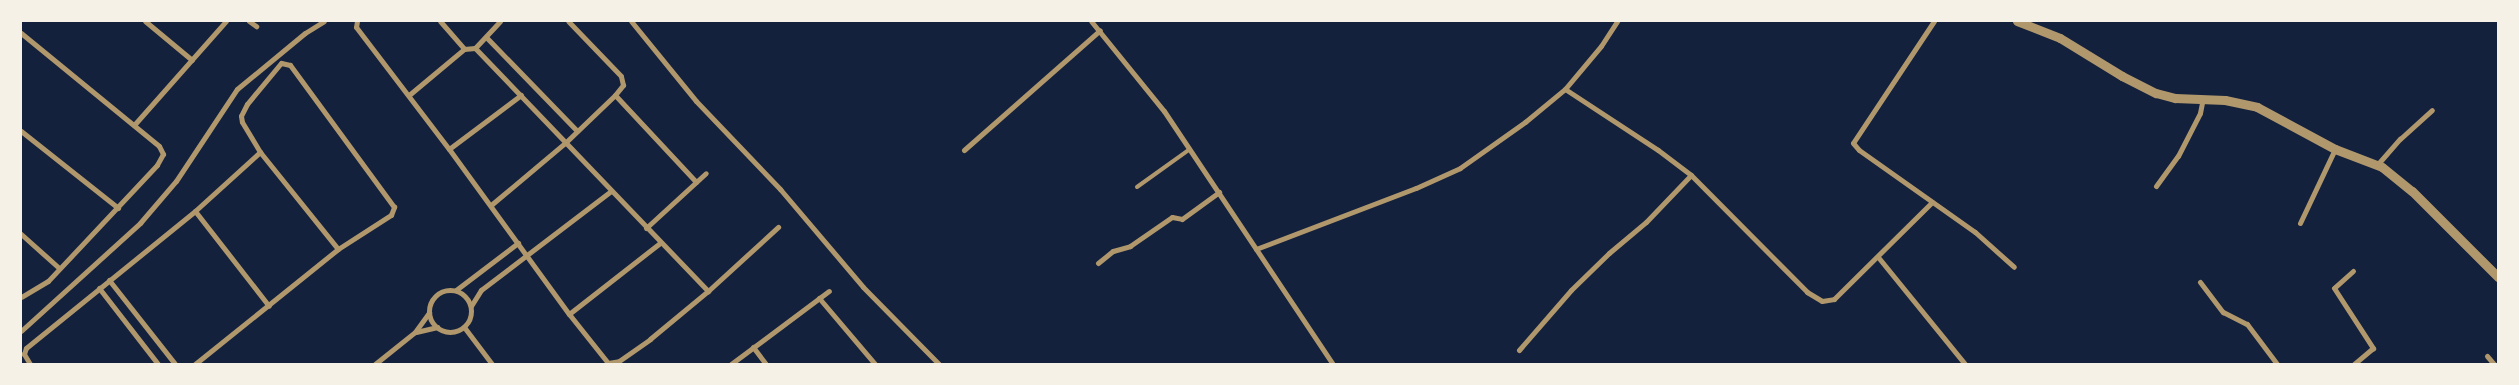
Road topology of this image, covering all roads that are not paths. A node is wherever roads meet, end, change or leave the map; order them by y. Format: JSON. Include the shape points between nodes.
{"nodes":[{"id":1,"x":145,"y":21,"type":"edge"},
{"id":2,"x":226,"y":21,"type":"edge"},
{"id":3,"x":249,"y":21,"type":"edge"},
{"id":4,"x":324,"y":21,"type":"edge"},
{"id":5,"x":357,"y":21,"type":"edge"},
{"id":6,"x":440,"y":21,"type":"edge"},
{"id":7,"x":500,"y":21,"type":"edge"},
{"id":8,"x":568,"y":21,"type":"edge"},
{"id":9,"x":631,"y":21,"type":"edge"},
{"id":10,"x":1091,"y":21,"type":"edge"},
{"id":11,"x":1617,"y":21,"type":"edge"},
{"id":12,"x":1934,"y":21,"type":"edge"},
{"id":13,"x":2017,"y":21,"type":"edge"},
{"id":14,"x":256,"y":26,"type":"dead end"},
{"id":15,"x":1100,"y":30,"type":"junction"},
{"id":16,"x":21,"y":33,"type":"edge"},
{"id":17,"x":486,"y":37,"type":"junction"},
{"id":18,"x":475,"y":48,"type":"junction"},
{"id":19,"x":464,"y":49,"type":"junction"},
{"id":20,"x":192,"y":60,"type":"junction"},
{"id":21,"x":1565,"y":89,"type":"junction"},
{"id":22,"x":409,"y":95,"type":"junction"},
{"id":23,"x":521,"y":95,"type":"junction"},
{"id":24,"x":615,"y":95,"type":"junction"},
{"id":25,"x":2203,"y":101,"type":"junction"},
{"id":26,"x":2432,"y":110,"type":"dead end"},
{"id":27,"x":134,"y":125,"type":"junction"},
{"id":28,"x":21,"y":131,"type":"edge"},
{"id":29,"x":577,"y":131,"type":"junction"},
{"id":30,"x":565,"y":143,"type":"junction"},
{"id":31,"x":449,"y":149,"type":"junction"},
{"id":32,"x":1190,"y":149,"type":"junction"},
{"id":33,"x":964,"y":150,"type":"dead end"},
{"id":34,"x":2335,"y":150,"type":"junction"},
{"id":35,"x":260,"y":152,"type":"junction"},
{"id":36,"x":2377,"y":164,"type":"junction"},
{"id":37,"x":706,"y":173,"type":"dead end"},
{"id":38,"x":1691,"y":175,"type":"junction"},
{"id":39,"x":696,"y":182,"type":"junction"},
{"id":40,"x":2156,"y":186,"type":"dead end"},
{"id":41,"x":1137,"y":187,"type":"dead end"},
{"id":42,"x":611,"y":191,"type":"junction"},
{"id":43,"x":1219,"y":192,"type":"junction"},
{"id":44,"x":1932,"y":202,"type":"junction"},
{"id":45,"x":490,"y":205,"type":"junction"},
{"id":46,"x":118,"y":208,"type":"junction"},
{"id":47,"x":195,"y":211,"type":"junction"},
{"id":48,"x":2300,"y":223,"type":"dead end"},
{"id":49,"x":778,"y":227,"type":"dead end"},
{"id":50,"x":646,"y":228,"type":"junction"},
{"id":51,"x":21,"y":234,"type":"edge"},
{"id":52,"x":518,"y":243,"type":"junction"},
{"id":53,"x":660,"y":243,"type":"junction"},
{"id":54,"x":1256,"y":249,"type":"junction"},
{"id":55,"x":338,"y":250,"type":"junction"},
{"id":56,"x":526,"y":255,"type":"junction"},
{"id":57,"x":1878,"y":257,"type":"junction"},
{"id":58,"x":1098,"y":263,"type":"dead end"},
{"id":59,"x":2014,"y":267,"type":"dead end"},
{"id":60,"x":59,"y":268,"type":"junction"},
{"id":61,"x":2353,"y":271,"type":"dead end"},
{"id":62,"x":2498,"y":277,"type":"edge"},
{"id":63,"x":109,"y":280,"type":"junction"},
{"id":64,"x":2200,"y":282,"type":"dead end"},
{"id":65,"x":99,"y":288,"type":"junction"},
{"id":66,"x":456,"y":290,"type":"junction"},
{"id":67,"x":829,"y":290,"type":"dead end"},
{"id":68,"x":708,"y":291,"type":"junction"},
{"id":69,"x":21,"y":297,"type":"edge"},
{"id":70,"x":819,"y":298,"type":"junction"},
{"id":71,"x":269,"y":306,"type":"junction"},
{"id":72,"x":471,"y":306,"type":"junction"},
{"id":73,"x":430,"y":313,"type":"junction"},
{"id":74,"x":569,"y":314,"type":"junction"},
{"id":75,"x":437,"y":327,"type":"junction"},
{"id":76,"x":464,"y":327,"type":"junction"},
{"id":77,"x":21,"y":331,"type":"edge"},
{"id":78,"x":415,"y":332,"type":"junction"},
{"id":79,"x":753,"y":347,"type":"junction"},
{"id":80,"x":1519,"y":350,"type":"dead end"},
{"id":81,"x":2487,"y":356,"type":"dead end"},
{"id":82,"x":30,"y":364,"type":"edge"},
{"id":83,"x":158,"y":364,"type":"edge"},
{"id":84,"x":175,"y":364,"type":"edge"},
{"id":85,"x":195,"y":364,"type":"edge"},
{"id":86,"x":375,"y":364,"type":"edge"},
{"id":87,"x":492,"y":364,"type":"edge"},
{"id":88,"x":731,"y":364,"type":"edge"},
{"id":89,"x":766,"y":364,"type":"edge"},
{"id":90,"x":875,"y":364,"type":"edge"},
{"id":91,"x":938,"y":364,"type":"edge"},
{"id":92,"x":1333,"y":364,"type":"edge"},
{"id":93,"x":1965,"y":364,"type":"edge"},
{"id":94,"x":2277,"y":364,"type":"edge"},
{"id":95,"x":2354,"y":364,"type":"edge"},
{"id":96,"x":2494,"y":364,"type":"edge"}],
"edges":[{"from":1,"to":20,"type":"street"},
{"from":2,"to":20,"type":"street"},
{"from":3,"to":14,"type":"street"},
{"from":4,"to":77,"type":"street","via":[[237,89],[176,181],[140,223]]},
{"from":5,"to":22,"type":"street","via":[[356,27]]},
{"from":6,"to":19,"type":"street"},
{"from":7,"to":17,"type":"street"},
{"from":8,"to":24,"type":"street","via":[[621,76],[623,85]]},
{"from":9,"to":91,"type":"street","via":[[696,101]]},
{"from":10,"to":15,"type":"street"},
{"from":11,"to":21,"type":"street"},
{"from":12,"to":44,"type":"street","via":[[1853,143]]},
{"from":13,"to":25,"type":"street","via":[[2068,42],[2156,93]]},
{"from":15,"to":32,"type":"street"},
{"from":15,"to":33,"type":"street"},
{"from":16,"to":27,"type":"street"},
{"from":17,"to":18,"type":"street"},
{"from":17,"to":29,"type":"street"},
{"from":18,"to":19,"type":"street"},
{"from":18,"to":23,"type":"street"},
{"from":19,"to":22,"type":"street"},
{"from":20,"to":27,"type":"street"},
{"from":21,"to":38,"type":"street"},
{"from":21,"to":54,"type":"street","via":[[1460,168]]},
{"from":22,"to":31,"type":"street"},
{"from":23,"to":30,"type":"street"},
{"from":23,"to":31,"type":"street"},
{"from":24,"to":29,"type":"street"},
{"from":24,"to":39,"type":"street"},
{"from":25,"to":34,"type":"street","via":[[2258,108]]},
{"from":25,"to":40,"type":"street","via":[[2178,156]]},
{"from":26,"to":36,"type":"street"},
{"from":27,"to":46,"type":"street","via":[[162,149],[162,159]]},
{"from":28,"to":46,"type":"street"},
{"from":29,"to":30,"type":"street"},
{"from":30,"to":42,"type":"street"},
{"from":30,"to":45,"type":"street"},
{"from":31,"to":45,"type":"street"},
{"from":32,"to":41,"type":"lane"},
{"from":32,"to":43,"type":"street"},
{"from":34,"to":36,"type":"street"},
{"from":34,"to":48,"type":"street"},
{"from":35,"to":47,"type":"street"},
{"from":35,"to":55,"type":"street"},
{"from":35,"to":55,"type":"street","via":[[243,126],[241,116],[276,67],[285,63],[296,72],[394,207],[391,215]]},
{"from":36,"to":62,"type":"street","via":[[2412,191]]},
{"from":37,"to":39,"type":"street"},
{"from":38,"to":57,"type":"street","via":[[1818,300],[1834,299]]},
{"from":38,"to":80,"type":"street","via":[[1646,222],[1577,284]]},
{"from":39,"to":50,"type":"street"},
{"from":42,"to":50,"type":"street"},
{"from":42,"to":56,"type":"street"},
{"from":43,"to":54,"type":"street"},
{"from":43,"to":58,"type":"street","via":[[1182,219],[1172,217]]},
{"from":44,"to":57,"type":"street"},
{"from":44,"to":59,"type":"street","via":[[1975,232]]},
{"from":45,"to":52,"type":"street"},
{"from":46,"to":60,"type":"street"},
{"from":47,"to":63,"type":"street"},
{"from":47,"to":71,"type":"street"},
{"from":49,"to":68,"type":"street"},
{"from":50,"to":53,"type":"street"},
{"from":51,"to":60,"type":"street"},
{"from":52,"to":56,"type":"street"},
{"from":52,"to":66,"type":"street"},
{"from":53,"to":68,"type":"street"},
{"from":53,"to":74,"type":"street"},
{"from":54,"to":92,"type":"street"},
{"from":55,"to":71,"type":"street"},
{"from":56,"to":72,"type":"street","via":[[481,290]]},
{"from":56,"to":74,"type":"street"},
{"from":57,"to":93,"type":"street"},
{"from":60,"to":69,"type":"street","via":[[41,286]]},
{"from":61,"to":95,"type":"street","via":[[2334,288],[2373,348]]},
{"from":63,"to":65,"type":"street"},
{"from":63,"to":84,"type":"street"},
{"from":64,"to":94,"type":"street","via":[[2223,312],[2248,324]]},
{"from":65,"to":82,"type":"street","via":[[26,348],[24,354]]},
{"from":65,"to":83,"type":"street"},
{"from":66,"to":72,"type":"street","via":[[463,293]]},
{"from":66,"to":73,"type":"street","via":[[436,294]]},
{"from":67,"to":70,"type":"street"},
{"from":68,"to":74,"type":"street","via":[[650,339],[612,364],[604,360]]},
{"from":70,"to":79,"type":"street"},
{"from":70,"to":90,"type":"street"},
{"from":71,"to":85,"type":"street"},
{"from":72,"to":76,"type":"street","via":[[469,321]]},
{"from":73,"to":75,"type":"street"},
{"from":73,"to":78,"type":"street"},
{"from":75,"to":76,"type":"street","via":[[449,332]]},
{"from":75,"to":78,"type":"street"},
{"from":76,"to":87,"type":"street"},
{"from":78,"to":86,"type":"street"},
{"from":79,"to":88,"type":"street"},
{"from":79,"to":89,"type":"street"},
{"from":81,"to":96,"type":"street"}]}
